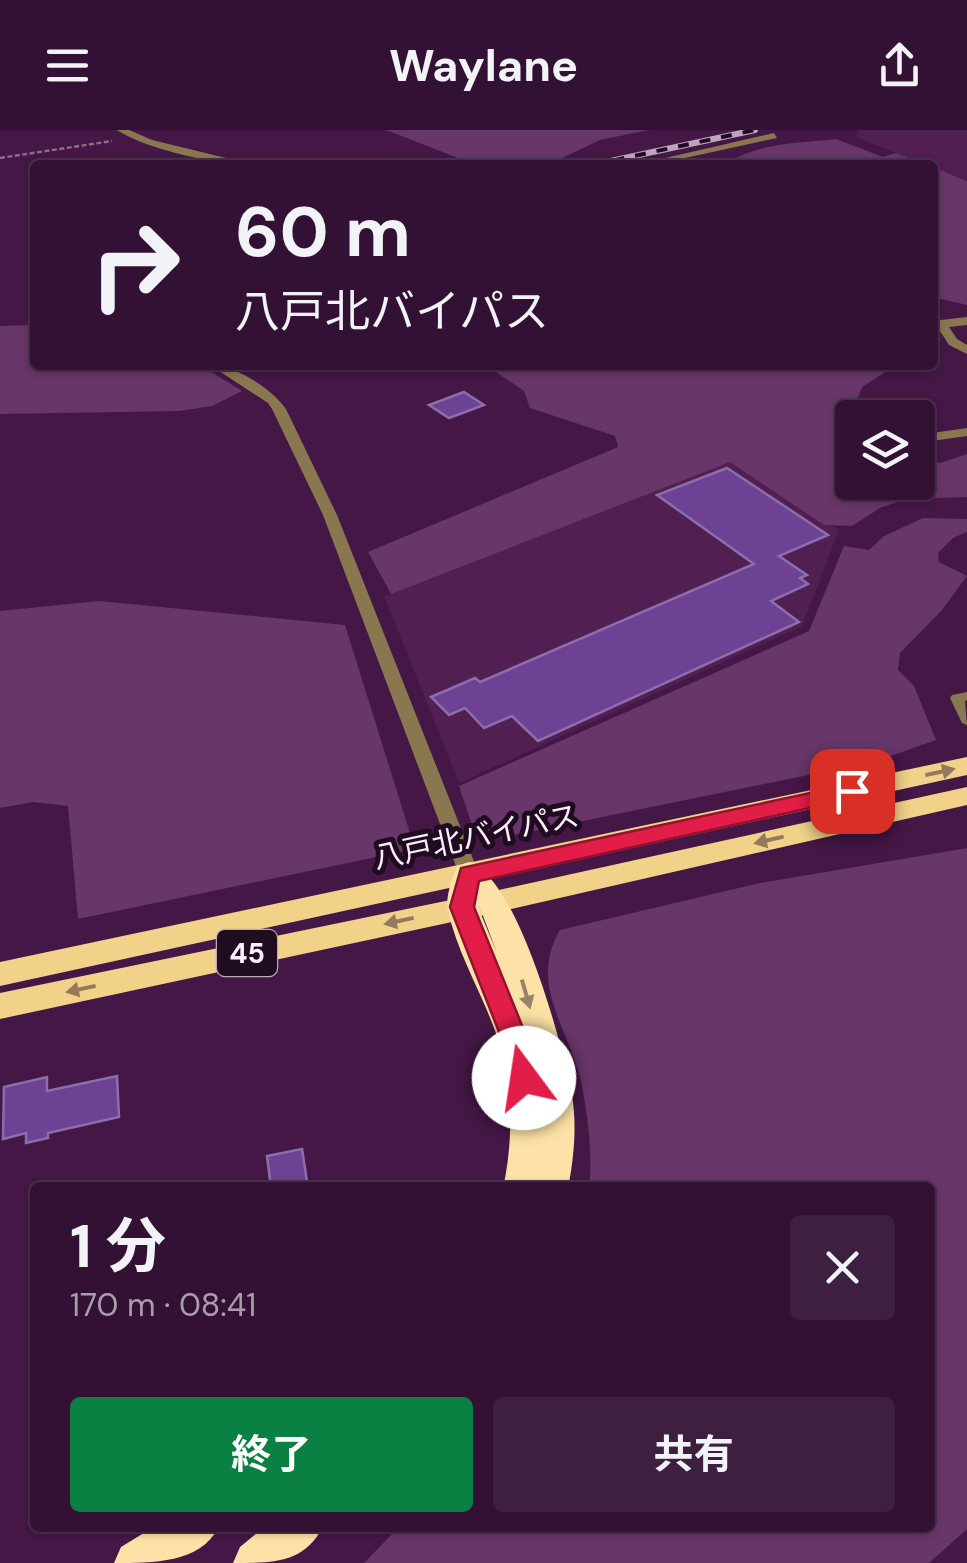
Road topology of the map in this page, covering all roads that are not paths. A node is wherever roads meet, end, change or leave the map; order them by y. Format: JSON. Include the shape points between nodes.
{"nodes":[{"id":1,"x":121,"y":130,"type":"edge"},
{"id":2,"x":774,"y":136,"type":"dead end"},
{"id":3,"x":229,"y":160,"type":"edge"},
{"id":4,"x":663,"y":160,"type":"edge"},
{"id":5,"x":967,"y":321,"type":"edge"},
{"id":6,"x":938,"y":325,"type":"edge"},
{"id":7,"x":938,"y":326,"type":"edge"},
{"id":8,"x":967,"y":350,"type":"edge"},
{"id":9,"x":224,"y":370,"type":"edge"},
{"id":10,"x":967,"y":432,"type":"edge"},
{"id":11,"x":935,"y":436,"type":"edge"},
{"id":12,"x":967,"y":696,"type":"edge"},
{"id":13,"x":967,"y":720,"type":"edge"},
{"id":14,"x":967,"y":766,"type":"edge"},
{"id":15,"x":967,"y":796,"type":"edge"},
{"id":16,"x":475,"y":894,"type":"junction"},
{"id":17,"x":0,"y":974,"type":"edge"},
{"id":18,"x":0,"y":1006,"type":"edge"},
{"id":19,"x":523,"y":1182,"type":"edge"},
{"id":20,"x":550,"y":1182,"type":"edge"},
{"id":21,"x":188,"y":1532,"type":"edge"},
{"id":22,"x":293,"y":1532,"type":"edge"},
{"id":23,"x":138,"y":1563,"type":"edge"},
{"id":24,"x":256,"y":1563,"type":"edge"}],
"edges":[{"from":1,"to":3,"type":"street"},
{"from":2,"to":4,"type":"street"},
{"from":5,"to":6,"type":"street"},
{"from":7,"to":8,"type":"street"},
{"from":9,"to":16,"type":"street","via":[[279,408],[330,516]]},
{"from":10,"to":11,"type":"street"},
{"from":12,"to":13,"type":"lane","via":[[956,698]]},
{"from":16,"to":14,"type":"highway","name":"八戸北バイパス","number":"45","one_way":true},
{"from":15,"to":16,"type":"highway","name":"八戸北バイパス","number":"45","one_way":true},
{"from":16,"to":17,"type":"highway","name":"八戸北バイパス","number":"45"},
{"from":16,"to":18,"type":"highway","name":"八戸北バイパス","number":"45","one_way":true},
{"from":16,"to":19,"type":"highway","via":[[519,1050],[528,1107]]},
{"from":16,"to":20,"type":"highway","one_way":true,"via":[[525,986],[554,1096]]},
{"from":21,"to":23,"type":"highway"},
{"from":22,"to":24,"type":"highway"}]}
